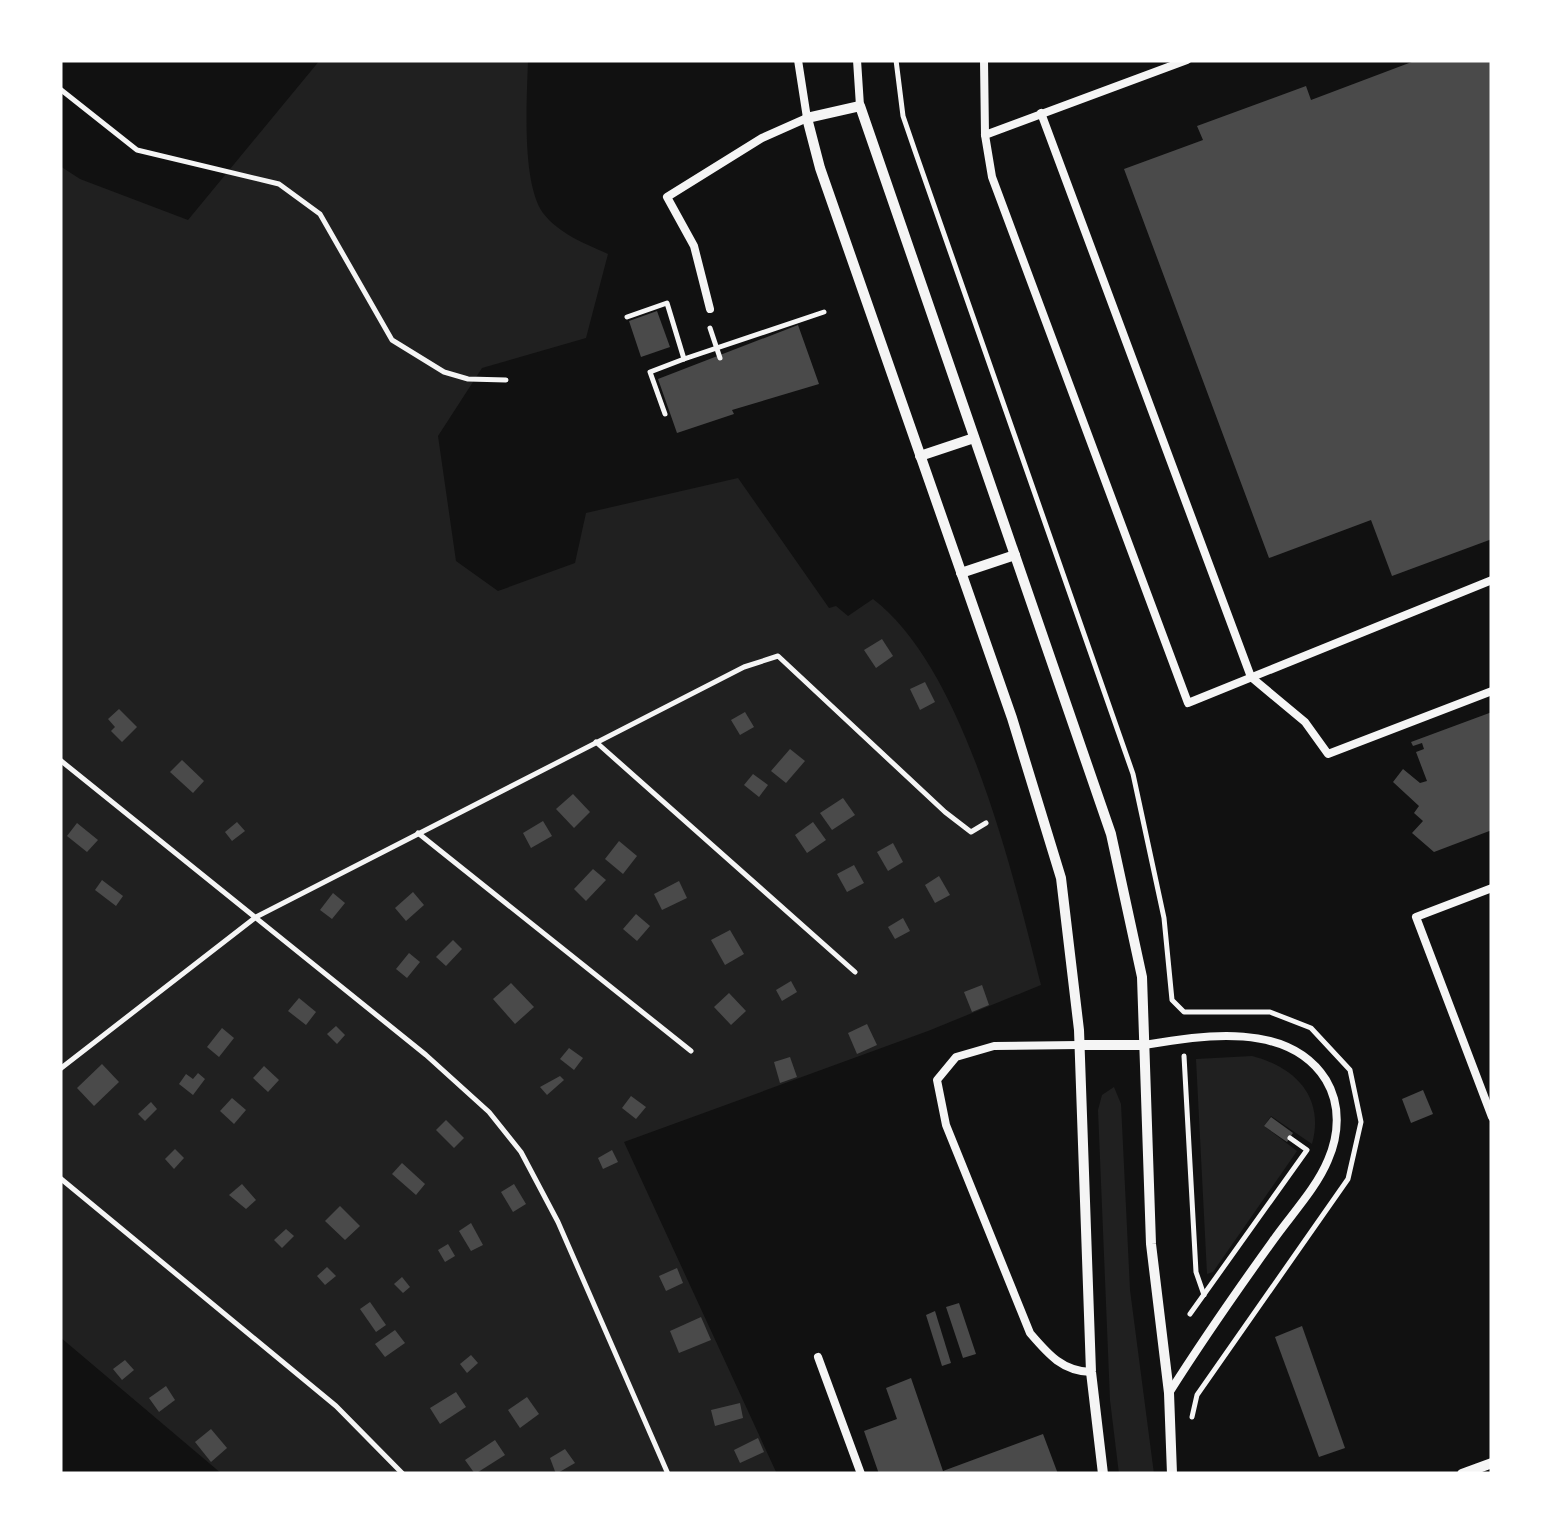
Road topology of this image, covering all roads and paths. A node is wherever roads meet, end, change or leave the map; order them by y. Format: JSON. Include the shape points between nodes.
{"nodes":[{"id":1,"x":798,"y":60,"type":"edge"},
{"id":2,"x":857,"y":60,"type":"edge"},
{"id":3,"x":896,"y":60,"type":"edge"},
{"id":4,"x":984,"y":60,"type":"edge"},
{"id":5,"x":1187,"y":60,"type":"edge"},
{"id":6,"x":60,"y":89,"type":"edge"},
{"id":7,"x":860,"y":106,"type":"junction"},
{"id":8,"x":1042,"y":113,"type":"junction"},
{"id":9,"x":807,"y":118,"type":"junction"},
{"id":10,"x":984,"y":135,"type":"junction"},
{"id":11,"x":707,"y":310,"type":"joint"},
{"id":12,"x":824,"y":312,"type":"dead end"},
{"id":13,"x":627,"y":317,"type":"dead end"},
{"id":14,"x":716,"y":347,"type":"junction"},
{"id":15,"x":720,"y":358,"type":"dead end"},
{"id":16,"x":684,"y":359,"type":"junction"},
{"id":17,"x":506,"y":380,"type":"dead end"},
{"id":18,"x":666,"y":414,"type":"dead end"},
{"id":19,"x":974,"y":438,"type":"junction"},
{"id":20,"x":920,"y":456,"type":"junction"},
{"id":21,"x":1015,"y":555,"type":"junction"},
{"id":22,"x":962,"y":573,"type":"junction"},
{"id":23,"x":1492,"y":580,"type":"edge"},
{"id":24,"x":1252,"y":677,"type":"junction"},
{"id":25,"x":1492,"y":691,"type":"edge"},
{"id":26,"x":596,"y":742,"type":"junction"},
{"id":27,"x":60,"y":760,"type":"edge"},
{"id":28,"x":986,"y":822,"type":"dead end"},
{"id":29,"x":418,"y":834,"type":"junction"},
{"id":30,"x":1492,"y":888,"type":"edge"},
{"id":31,"x":256,"y":916,"type":"junction"},
{"id":32,"x":855,"y":972,"type":"dead end"},
{"id":33,"x":1079,"y":1045,"type":"junction"},
{"id":34,"x":1144,"y":1045,"type":"junction"},
{"id":35,"x":691,"y":1051,"type":"dead end"},
{"id":36,"x":1184,"y":1056,"type":"dead end"},
{"id":37,"x":60,"y":1069,"type":"edge"},
{"id":38,"x":1492,"y":1117,"type":"edge"},
{"id":39,"x":1290,"y":1138,"type":"dead end"},
{"id":40,"x":60,"y":1178,"type":"edge"},
{"id":41,"x":1204,"y":1296,"type":"junction"},
{"id":42,"x":1190,"y":1314,"type":"dead end"},
{"id":43,"x":818,"y":1357,"type":"dead end"},
{"id":44,"x":1091,"y":1372,"type":"junction"},
{"id":45,"x":1169,"y":1393,"type":"junction"},
{"id":46,"x":1191,"y":1432,"type":"dead end"},
{"id":47,"x":1492,"y":1463,"type":"edge"},
{"id":48,"x":403,"y":1474,"type":"edge"},
{"id":49,"x":668,"y":1474,"type":"edge"},
{"id":50,"x":861,"y":1474,"type":"edge"},
{"id":51,"x":1103,"y":1474,"type":"edge"},
{"id":52,"x":1172,"y":1474,"type":"edge"},
{"id":53,"x":1462,"y":1474,"type":"edge"}],
"edges":[{"from":1,"to":9,"type":"lane"},
{"from":2,"to":7,"type":"lane"},
{"from":3,"to":46,"type":"path","via":[[909,134],[1133,774],[1158,881],[1172,1000],[1184,1012],[1270,1012],[1311,1028],[1350,1070],[1358,1095],[1361,1122],[1348,1179],[1197,1395]]},
{"from":4,"to":10,"type":"lane"},
{"from":5,"to":8,"type":"lane"},
{"from":6,"to":17,"type":"path","via":[[136,150],[279,184],[320,214],[392,340],[444,372]]},
{"from":7,"to":9,"type":"street"},
{"from":7,"to":19,"type":"street"},
{"from":8,"to":10,"type":"lane"},
{"from":8,"to":24,"type":"lane"},
{"from":9,"to":11,"type":"lane","via":[[667,197],[694,246]]},
{"from":9,"to":20,"type":"street"},
{"from":10,"to":24,"type":"lane","via":[[992,177],[1188,703]]},
{"from":11,"to":14,"type":"path"},
{"from":12,"to":14,"type":"path"},
{"from":13,"to":16,"type":"path","via":[[667,303]]},
{"from":14,"to":15,"type":"path"},
{"from":14,"to":16,"type":"path"},
{"from":16,"to":18,"type":"path","via":[[650,372]]},
{"from":19,"to":20,"type":"street"},
{"from":19,"to":21,"type":"street"},
{"from":20,"to":22,"type":"street"},
{"from":21,"to":22,"type":"street"},
{"from":21,"to":34,"type":"street","via":[[1111,834],[1136,937]]},
{"from":22,"to":33,"type":"street","via":[[1061,878]]},
{"from":23,"to":24,"type":"lane"},
{"from":24,"to":25,"type":"lane","via":[[1306,722],[1328,754]]},
{"from":26,"to":28,"type":"path","via":[[778,656],[945,812],[971,832]]},
{"from":26,"to":29,"type":"path"},
{"from":26,"to":32,"type":"path"},
{"from":27,"to":31,"type":"path"},
{"from":29,"to":31,"type":"path"},
{"from":29,"to":35,"type":"path"},
{"from":30,"to":38,"type":"lane","via":[[1416,917]]},
{"from":31,"to":37,"type":"path"},
{"from":31,"to":49,"type":"path","via":[[476,1098],[521,1152]]},
{"from":33,"to":34,"type":"street"},
{"from":33,"to":44,"type":"street"},
{"from":33,"to":44,"type":"lane","via":[[994,1046],[956,1057],[937,1080],[946,1125],[1030,1333],[1071,1372]]},
{"from":34,"to":45,"type":"street","via":[[1151,1244]]},
{"from":34,"to":45,"type":"lane","via":[[1185,1038],[1282,1043],[1316,1066],[1337,1112],[1326,1166]]},
{"from":36,"to":41,"type":"path","via":[[1196,1272]]},
{"from":39,"to":41,"type":"path","via":[[1307,1150]]},
{"from":40,"to":48,"type":"path","via":[[336,1406]]},
{"from":41,"to":42,"type":"path"},
{"from":43,"to":50,"type":"lane"},
{"from":44,"to":51,"type":"street"},
{"from":45,"to":52,"type":"street"},
{"from":47,"to":53,"type":"street"}]}
